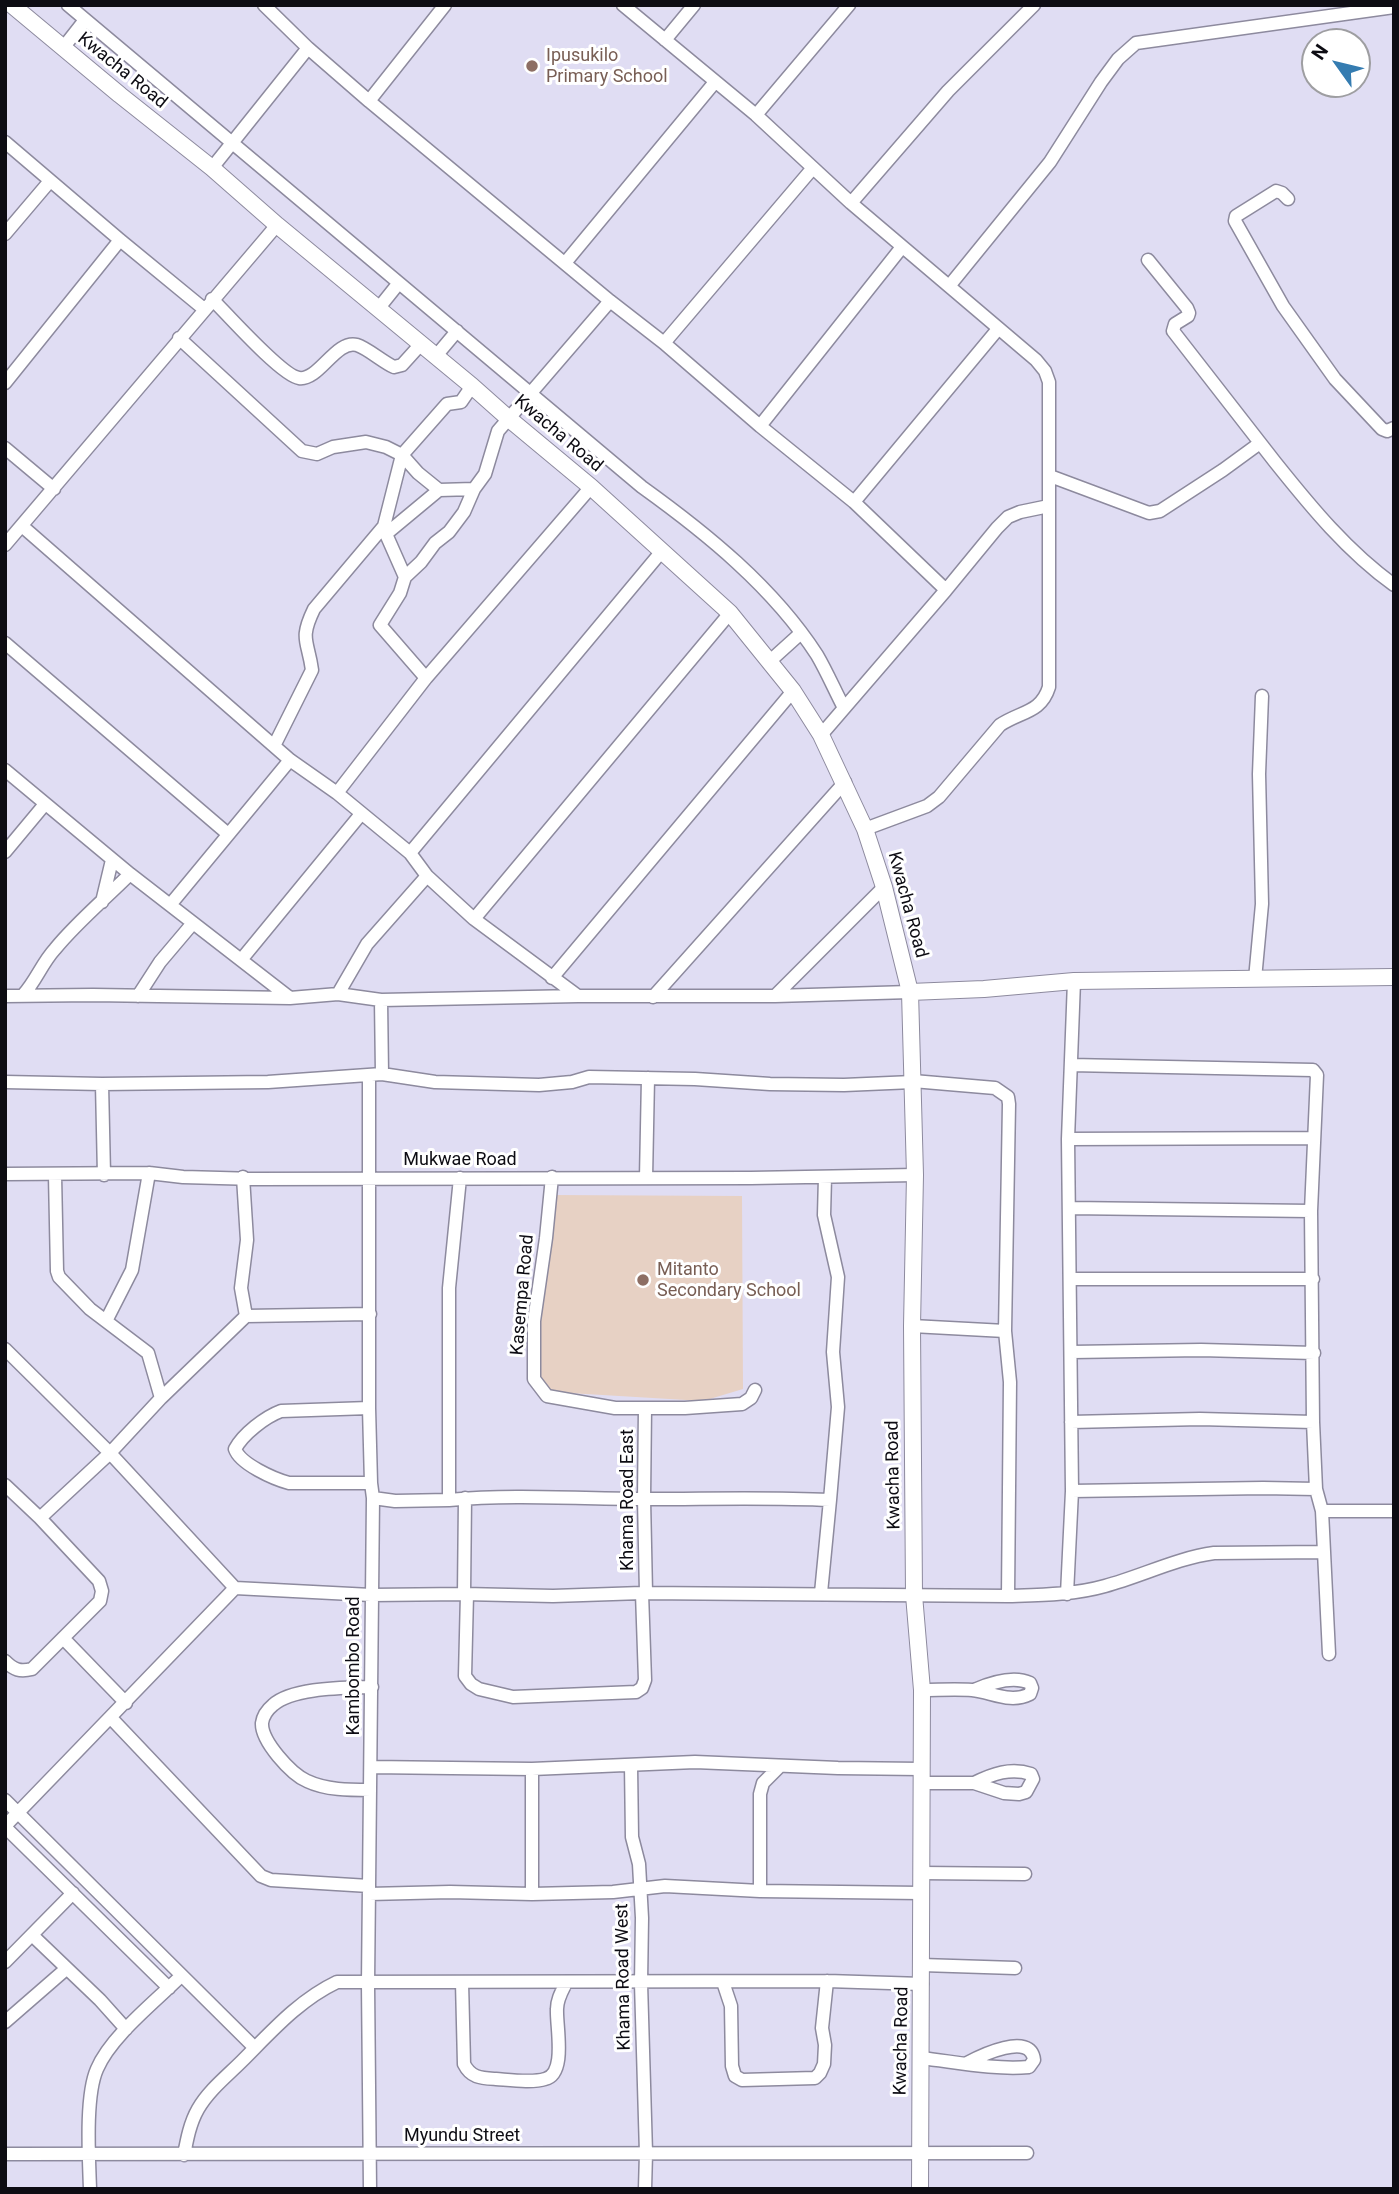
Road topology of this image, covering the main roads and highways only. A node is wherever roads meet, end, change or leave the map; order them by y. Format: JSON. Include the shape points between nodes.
{"nodes":[{"id":1,"x":12,"y":5,"type":"edge"},
{"id":2,"x":1394,"y":977,"type":"edge"},
{"id":3,"x":910,"y":992,"type":"junction"},
{"id":4,"x":920,"y":2189,"type":"edge"}],
"edges":[{"from":1,"to":3,"type":"main road","name":"Kwacha Road","via":[[472,386],[730,613],[793,691],[845,782],[884,887]]},
{"from":2,"to":3,"type":"main road","via":[[1074,981]]},
{"from":3,"to":4,"type":"main road","name":"Kwacha Road","via":[[915,1175],[914,1595],[922,1690]]}]}
